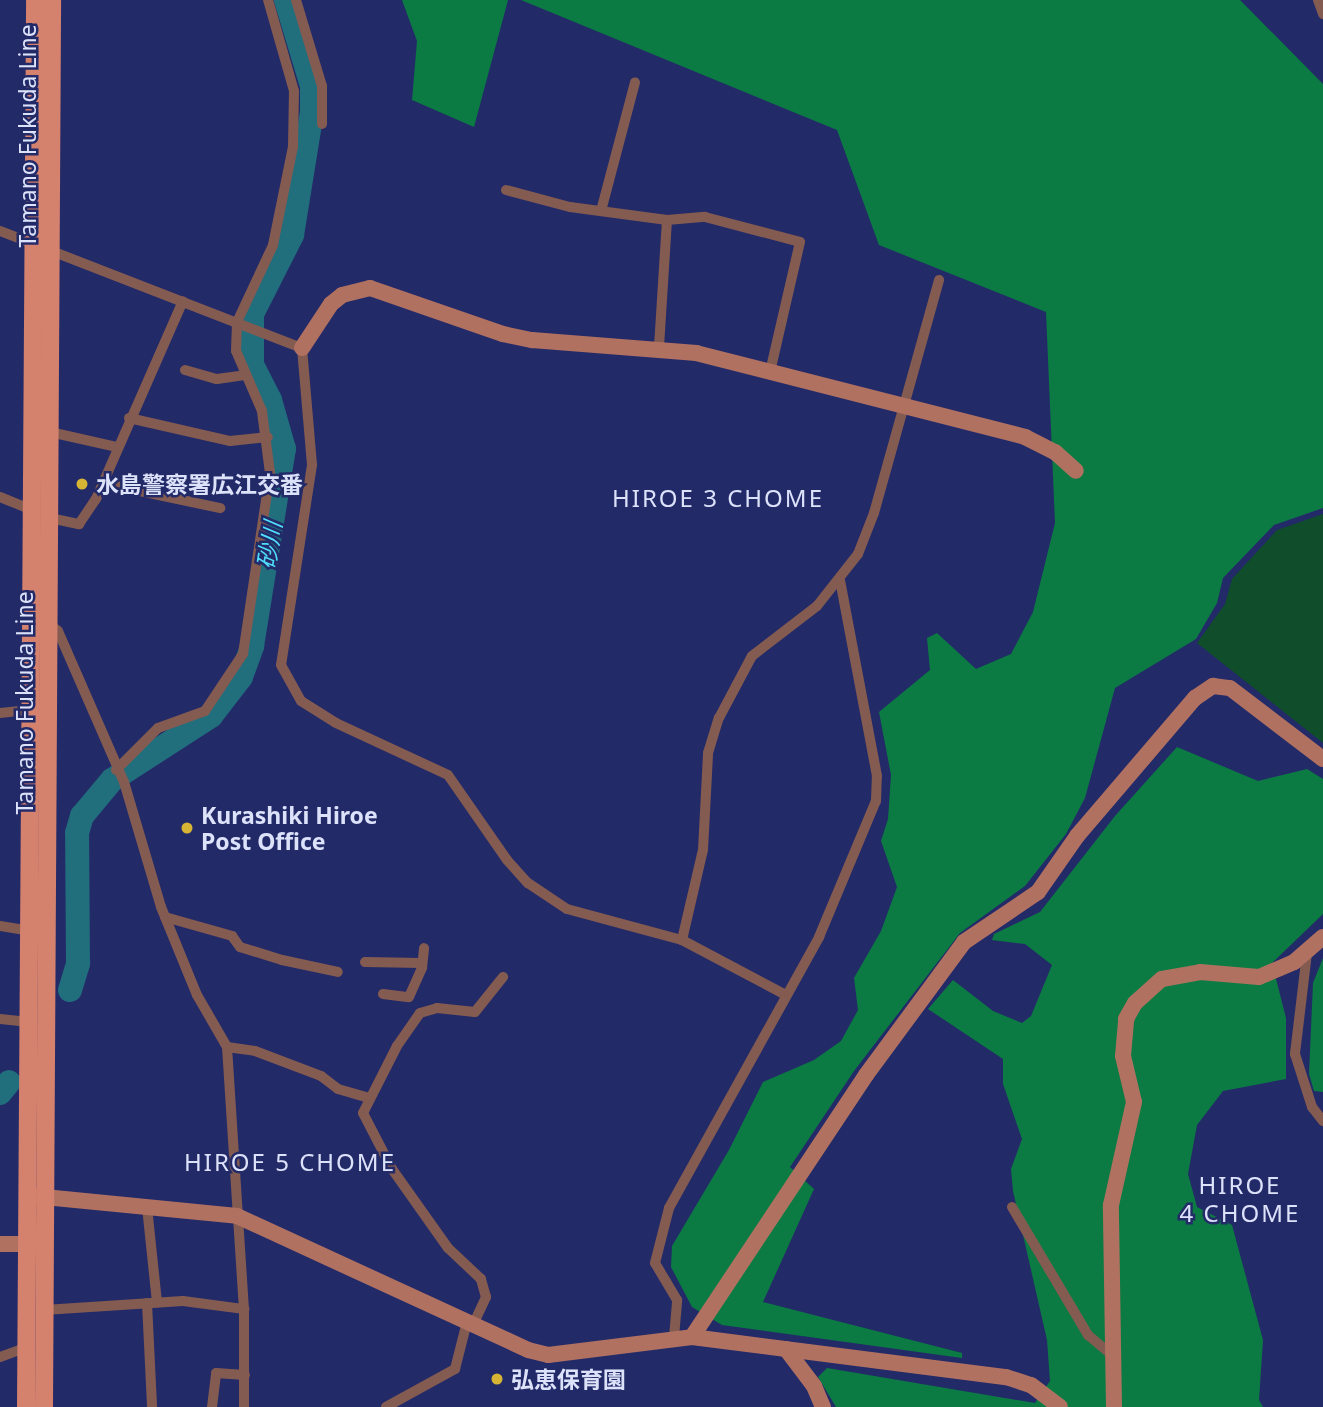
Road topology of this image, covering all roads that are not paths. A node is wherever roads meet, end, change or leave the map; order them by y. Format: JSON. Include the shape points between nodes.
{"nodes":[{"id":1,"x":35,"y":0,"type":"edge"},
{"id":2,"x":52,"y":0,"type":"edge"},
{"id":3,"x":268,"y":0,"type":"edge"},
{"id":4,"x":296,"y":0,"type":"edge"},
{"id":5,"x":1318,"y":0,"type":"edge"},
{"id":6,"x":1323,"y":14,"type":"edge"},
{"id":7,"x":635,"y":82,"type":"dead end"},
{"id":8,"x":322,"y":124,"type":"dead end"},
{"id":9,"x":506,"y":190,"type":"dead end"},
{"id":10,"x":601,"y":211,"type":"junction"},
{"id":11,"x":667,"y":220,"type":"junction"},
{"id":12,"x":0,"y":231,"type":"edge"},
{"id":13,"x":33,"y":245,"type":"junction"},
{"id":14,"x":52,"y":251,"type":"junction"},
{"id":15,"x":939,"y":280,"type":"dead end"},
{"id":16,"x":183,"y":301,"type":"junction"},
{"id":17,"x":237,"y":322,"type":"junction"},
{"id":18,"x":659,"y":347,"type":"junction"},
{"id":19,"x":302,"y":348,"type":"junction"},
{"id":20,"x":185,"y":370,"type":"dead end"},
{"id":21,"x":770,"y":372,"type":"junction"},
{"id":22,"x":245,"y":375,"type":"junction"},
{"id":23,"x":904,"y":406,"type":"junction"},
{"id":24,"x":129,"y":418,"type":"junction"},
{"id":25,"x":50,"y":432,"type":"junction"},
{"id":26,"x":268,"y":437,"type":"junction"},
{"id":27,"x":117,"y":447,"type":"junction"},
{"id":28,"x":1076,"y":471,"type":"dead end"},
{"id":29,"x":102,"y":483,"type":"junction"},
{"id":30,"x":0,"y":497,"type":"edge"},
{"id":31,"x":220,"y":508,"type":"dead end"},
{"id":32,"x":33,"y":510,"type":"junction"},
{"id":33,"x":50,"y":518,"type":"junction"},
{"id":34,"x":840,"y":581,"type":"junction"},
{"id":35,"x":48,"y":624,"type":"junction"},
{"id":36,"x":30,"y":710,"type":"junction"},
{"id":37,"x":0,"y":713,"type":"edge"},
{"id":38,"x":1323,"y":759,"type":"edge"},
{"id":39,"x":116,"y":770,"type":"junction"},
{"id":40,"x":164,"y":917,"type":"junction"},
{"id":41,"x":0,"y":926,"type":"edge"},
{"id":42,"x":30,"y":931,"type":"junction"},
{"id":43,"x":1323,"y":936,"type":"edge"},
{"id":44,"x":682,"y":940,"type":"junction"},
{"id":45,"x":424,"y":948,"type":"dead end"},
{"id":46,"x":1307,"y":953,"type":"junction"},
{"id":47,"x":365,"y":962,"type":"dead end"},
{"id":48,"x":421,"y":962,"type":"junction"},
{"id":49,"x":338,"y":972,"type":"dead end"},
{"id":50,"x":503,"y":977,"type":"dead end"},
{"id":51,"x":383,"y":994,"type":"dead end"},
{"id":52,"x":786,"y":995,"type":"junction"},
{"id":53,"x":408,"y":997,"type":"junction"},
{"id":54,"x":419,"y":1015,"type":"junction"},
{"id":55,"x":0,"y":1019,"type":"edge"},
{"id":56,"x":29,"y":1022,"type":"junction"},
{"id":57,"x":227,"y":1047,"type":"junction"},
{"id":58,"x":369,"y":1098,"type":"junction"},
{"id":59,"x":1323,"y":1121,"type":"edge"},
{"id":60,"x":36,"y":1196,"type":"junction"},
{"id":61,"x":147,"y":1207,"type":"junction"},
{"id":62,"x":1012,"y":1207,"type":"dead end"},
{"id":63,"x":237,"y":1216,"type":"junction"},
{"id":64,"x":0,"y":1244,"type":"edge"},
{"id":65,"x":36,"y":1244,"type":"junction"},
{"id":66,"x":152,"y":1303,"type":"junction"},
{"id":67,"x":244,"y":1309,"type":"junction"},
{"id":68,"x":44,"y":1310,"type":"junction"},
{"id":69,"x":470,"y":1324,"type":"junction"},
{"id":70,"x":674,"y":1337,"type":"junction"},
{"id":71,"x":692,"y":1337,"type":"junction"},
{"id":72,"x":27,"y":1347,"type":"junction"},
{"id":73,"x":786,"y":1349,"type":"junction"},
{"id":74,"x":0,"y":1357,"type":"edge"},
{"id":75,"x":1115,"y":1358,"type":"junction"},
{"id":76,"x":245,"y":1375,"type":"junction"},
{"id":77,"x":401,"y":1405,"type":"edge"},
{"id":78,"x":26,"y":1407,"type":"edge"},
{"id":79,"x":44,"y":1407,"type":"edge"},
{"id":80,"x":152,"y":1407,"type":"edge"},
{"id":81,"x":212,"y":1407,"type":"edge"},
{"id":82,"x":244,"y":1407,"type":"edge"},
{"id":83,"x":386,"y":1407,"type":"edge"},
{"id":84,"x":823,"y":1407,"type":"edge"},
{"id":85,"x":1060,"y":1407,"type":"edge"},
{"id":86,"x":1114,"y":1407,"type":"edge"}],
"edges":[{"from":1,"to":13,"type":"main road","name":"Tamano Fukuda Line"},
{"from":2,"to":14,"type":"main road","name":"Tamano Fukuda Line"},
{"from":3,"to":17,"type":"street","via":[[294,90],[293,147],[273,245]]},
{"from":4,"to":8,"type":"street","via":[[322,86]]},
{"from":5,"to":6,"type":"street"},
{"from":7,"to":10,"type":"street"},
{"from":9,"to":10,"type":"street"},
{"from":10,"to":11,"type":"street"},
{"from":11,"to":18,"type":"street"},
{"from":11,"to":21,"type":"street","via":[[705,217],[800,242]]},
{"from":12,"to":13,"type":"street"},
{"from":13,"to":14,"type":"street"},
{"from":13,"to":32,"type":"main road","name":"Tamano Fukuda Line"},
{"from":14,"to":16,"type":"street"},
{"from":14,"to":25,"type":"main road","name":"Tamano Fukuda Line"},
{"from":15,"to":23,"type":"street"},
{"from":16,"to":17,"type":"street"},
{"from":16,"to":24,"type":"street","via":[[144,396]]},
{"from":17,"to":19,"type":"street"},
{"from":17,"to":22,"type":"street","via":[[236,351]]},
{"from":18,"to":19,"type":"street","via":[[532,340],[467,325],[370,288],[342,295],[331,304]]},
{"from":18,"to":21,"type":"street"},
{"from":19,"to":44,"type":"street","via":[[312,465],[282,641],[281,665],[289,686],[318,713],[449,775],[507,860],[528,883],[567,909]]},
{"from":20,"to":22,"type":"street","via":[[216,379]]},
{"from":21,"to":23,"type":"street"},
{"from":22,"to":26,"type":"street"},
{"from":23,"to":28,"type":"street","via":[[1041,443]]},
{"from":23,"to":34,"type":"street","via":[[874,513],[858,554]]},
{"from":24,"to":26,"type":"street","via":[[230,441]]},
{"from":24,"to":27,"type":"street"},
{"from":25,"to":27,"type":"street"},
{"from":25,"to":33,"type":"main road","name":"Tamano Fukuda Line"},
{"from":26,"to":39,"type":"street","via":[[270,473],[243,654],[205,711],[158,728]]},
{"from":27,"to":29,"type":"street"},
{"from":29,"to":31,"type":"street"},
{"from":29,"to":33,"type":"street","via":[[79,524]]},
{"from":30,"to":32,"type":"street"},
{"from":32,"to":36,"type":"main road","name":"Tamano Fukuda Line"},
{"from":33,"to":35,"type":"main road","name":"Tamano Fukuda Line"},
{"from":34,"to":44,"type":"street","via":[[817,606],[752,656],[719,718],[708,752],[703,850]]},
{"from":34,"to":52,"type":"street","via":[[877,776],[876,802],[819,937]]},
{"from":35,"to":39,"type":"street","via":[[58,631]]},
{"from":35,"to":60,"type":"main road","name":"Tamano Fukuda Line"},
{"from":36,"to":37,"type":"street"},
{"from":36,"to":42,"type":"main road","name":"Tamano Fukuda Line"},
{"from":38,"to":71,"type":"street","via":[[1230,688],[1213,686],[1195,698],[1077,836],[1038,892],[964,943],[866,1075]]},
{"from":39,"to":40,"type":"street","via":[[124,782]]},
{"from":40,"to":49,"type":"street","via":[[232,936],[240,947],[271,957]]},
{"from":40,"to":57,"type":"street","via":[[197,995]]},
{"from":41,"to":42,"type":"street"},
{"from":42,"to":56,"type":"main road","name":"Tamano Fukuda Line"},
{"from":43,"to":46,"type":"street"},
{"from":44,"to":52,"type":"street"},
{"from":45,"to":48,"type":"street"},
{"from":46,"to":59,"type":"street","via":[[1295,1054],[1311,1107]]},
{"from":46,"to":75,"type":"street","via":[[1259,977],[1200,972],[1162,979],[1135,1003],[1126,1019],[1123,1056],[1134,1102],[1111,1205]]},
{"from":47,"to":48,"type":"street"},
{"from":48,"to":53,"type":"street"},
{"from":50,"to":54,"type":"street","via":[[475,1013],[436,1008]]},
{"from":51,"to":53,"type":"street"},
{"from":52,"to":70,"type":"street","via":[[720,1123],[701,1144],[657,1241],[655,1263],[677,1300]]},
{"from":53,"to":54,"type":"street"},
{"from":54,"to":58,"type":"street"},
{"from":55,"to":56,"type":"street"},
{"from":56,"to":60,"type":"main road","name":"Tamano Fukuda Line"},
{"from":57,"to":58,"type":"street","via":[[255,1051]]},
{"from":57,"to":63,"type":"street"},
{"from":58,"to":69,"type":"street","via":[[364,1119],[392,1169],[448,1248],[481,1279],[486,1297]]},
{"from":60,"to":61,"type":"street"},
{"from":60,"to":65,"type":"main road","name":"Tamano Fukuda Line"},
{"from":61,"to":63,"type":"street"},
{"from":61,"to":66,"type":"street"},
{"from":62,"to":75,"type":"street","via":[[1088,1335]]},
{"from":63,"to":67,"type":"street"},
{"from":63,"to":69,"type":"street"},
{"from":64,"to":65,"type":"street"},
{"from":65,"to":68,"type":"main road","name":"Tamano Fukuda Line"},
{"from":65,"to":72,"type":"main road","name":"Tamano Fukuda Line"},
{"from":66,"to":67,"type":"street","via":[[183,1301]]},
{"from":66,"to":68,"type":"street"},
{"from":66,"to":80,"type":"street"},
{"from":67,"to":76,"type":"street"},
{"from":68,"to":79,"type":"main road","name":"Tamano Fukuda Line"},
{"from":69,"to":70,"type":"street","via":[[548,1355]]},
{"from":69,"to":77,"type":"street","via":[[455,1369]]},
{"from":70,"to":71,"type":"street"},
{"from":71,"to":73,"type":"street"},
{"from":72,"to":74,"type":"street"},
{"from":72,"to":78,"type":"main road","name":"Tamano Fukuda Line"},
{"from":73,"to":84,"type":"street","via":[[814,1386]]},
{"from":73,"to":85,"type":"street","via":[[1006,1377],[1031,1385]]},
{"from":75,"to":86,"type":"street"},
{"from":76,"to":81,"type":"street","via":[[216,1373]]},
{"from":76,"to":82,"type":"street"},
{"from":77,"to":83,"type":"street"}]}
